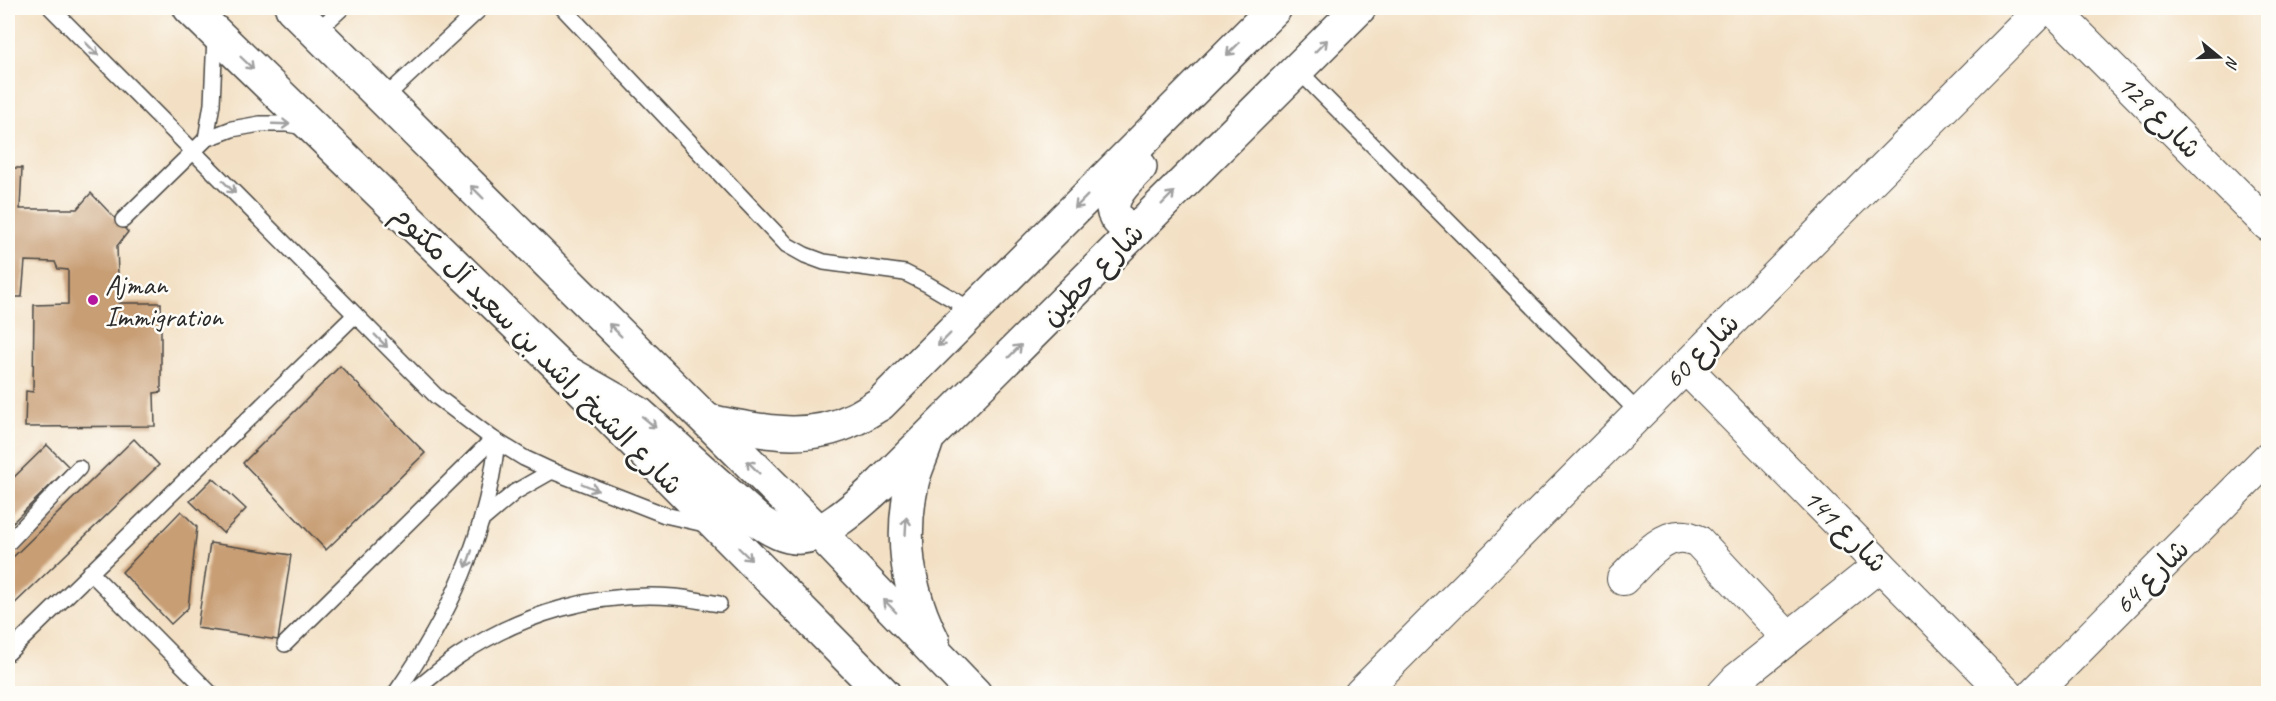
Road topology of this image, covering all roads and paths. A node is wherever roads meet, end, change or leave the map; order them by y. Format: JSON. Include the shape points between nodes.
{"nodes":[{"id":1,"x":51,"y":8,"type":"edge"},
{"id":2,"x":190,"y":8,"type":"edge"},
{"id":3,"x":292,"y":8,"type":"edge"},
{"id":4,"x":342,"y":8,"type":"edge"},
{"id":5,"x":481,"y":8,"type":"edge"},
{"id":6,"x":564,"y":8,"type":"edge"},
{"id":7,"x":1275,"y":8,"type":"edge"},
{"id":8,"x":1359,"y":8,"type":"edge"},
{"id":9,"x":2043,"y":8,"type":"edge"},
{"id":10,"x":2052,"y":8,"type":"edge"},
{"id":11,"x":316,"y":32,"type":"junction"},
{"id":12,"x":215,"y":33,"type":"junction"},
{"id":13,"x":1297,"y":69,"type":"junction"},
{"id":14,"x":1207,"y":74,"type":"junction"},
{"id":15,"x":382,"y":99,"type":"junction"},
{"id":16,"x":315,"y":129,"type":"junction"},
{"id":17,"x":206,"y":139,"type":"junction"},
{"id":18,"x":194,"y":151,"type":"junction"},
{"id":19,"x":123,"y":220,"type":"dead end"},
{"id":20,"x":2268,"y":225,"type":"edge"},
{"id":21,"x":1134,"y":232,"type":"junction"},
{"id":22,"x":973,"y":311,"type":"junction"},
{"id":23,"x":355,"y":315,"type":"junction"},
{"id":24,"x":1685,"y":367,"type":"junction"},
{"id":25,"x":563,"y":370,"type":"junction"},
{"id":26,"x":1640,"y":412,"type":"junction"},
{"id":27,"x":708,"y":421,"type":"junction"},
{"id":28,"x":929,"y":436,"type":"junction"},
{"id":29,"x":495,"y":440,"type":"junction"},
{"id":30,"x":2268,"y":458,"type":"edge"},
{"id":31,"x":80,"y":468,"type":"dead end"},
{"id":32,"x":552,"y":471,"type":"junction"},
{"id":33,"x":482,"y":520,"type":"junction"},
{"id":34,"x":717,"y":527,"type":"junction"},
{"id":35,"x":820,"y":533,"type":"junction"},
{"id":36,"x":8,"y":543,"type":"edge"},
{"id":37,"x":1880,"y":565,"type":"junction"},
{"id":38,"x":90,"y":572,"type":"junction"},
{"id":39,"x":1623,"y":579,"type":"dead end"},
{"id":40,"x":719,"y":604,"type":"dead end"},
{"id":41,"x":1788,"y":638,"type":"junction"},
{"id":42,"x":285,"y":644,"type":"dead end"},
{"id":43,"x":8,"y":652,"type":"edge"},
{"id":44,"x":944,"y":662,"type":"junction"},
{"id":45,"x":211,"y":693,"type":"edge"},
{"id":46,"x":395,"y":693,"type":"edge"},
{"id":47,"x":410,"y":693,"type":"edge"},
{"id":48,"x":884,"y":693,"type":"edge"},
{"id":49,"x":975,"y":693,"type":"edge"},
{"id":50,"x":1360,"y":693,"type":"edge"},
{"id":51,"x":1723,"y":693,"type":"edge"},
{"id":52,"x":2007,"y":693,"type":"edge"},
{"id":53,"x":2034,"y":693,"type":"edge"}],
"edges":[{"from":1,"to":18,"type":"lane","one_way":true},
{"from":2,"to":12,"type":"main road","name":"شارع الشيخ راشد بن سعيد آل مكتوم"},
{"from":3,"to":11,"type":"main road"},
{"from":4,"to":11,"type":"lane"},
{"from":5,"to":15,"type":"lane"},
{"from":6,"to":22,"type":"lane","via":[[787,245],[824,262],[905,273]]},
{"from":7,"to":14,"type":"main road","name":"شارع حطين","one_way":true},
{"from":13,"to":8,"type":"main road","name":"شارع حطين","one_way":true},
{"from":9,"to":24,"type":"street","name":"شارع 60"},
{"from":10,"to":20,"type":"street","name":"شارع 129"},
{"from":11,"to":15,"type":"main road"},
{"from":12,"to":16,"type":"main road","name":"شارع الشيخ راشد بن سعيد آل مكتوم","one_way":true},
{"from":12,"to":17,"type":"lane","via":[[212,104]]},
{"from":21,"to":13,"type":"main road","name":"شارع حطين","one_way":true},
{"from":13,"to":26,"type":"lane"},
{"from":14,"to":21,"type":"main road","via":[[1182,123],[1113,199],[1113,213],[1121,225]]},
{"from":14,"to":22,"type":"main road","name":"شارع حطين","one_way":true},
{"from":27,"to":15,"type":"main road","one_way":true},
{"from":17,"to":16,"type":"lane","one_way":true,"via":[[260,124]]},
{"from":16,"to":25,"type":"main road","name":"شارع الشيخ راشد بن سعيد آل مكتوم"},
{"from":17,"to":18,"type":"lane"},
{"from":18,"to":19,"type":"lane"},
{"from":18,"to":23,"type":"lane","one_way":true},
{"from":28,"to":21,"type":"main road","name":"شارع حطين","one_way":true},
{"from":22,"to":27,"type":"main road","name":"شارع حطين","one_way":true,"via":[[880,404],[851,421],[819,431],[786,434]]},
{"from":23,"to":29,"type":"lane","one_way":true,"via":[[436,396]]},
{"from":23,"to":38,"type":"lane"},
{"from":24,"to":26,"type":"street","name":"شارع 60"},
{"from":24,"to":37,"type":"street","name":"شارع 141"},
{"from":25,"to":34,"type":"main road","name":"شارع الشيخ راشد بن سعيد آل مكتوم"},
{"from":25,"to":35,"type":"main road","one_way":true,"via":[[638,413],[771,530],[804,538]]},
{"from":26,"to":50,"type":"street","name":"شارع 60"},
{"from":35,"to":27,"type":"main road","one_way":true},
{"from":28,"to":35,"type":"main road","name":"شارع حطين","via":[[857,507]]},
{"from":44,"to":28,"type":"main road","one_way":true,"via":[[922,619],[909,574],[905,527],[913,480]]},
{"from":29,"to":32,"type":"lane"},
{"from":29,"to":33,"type":"lane","via":[[491,485]]},
{"from":29,"to":42,"type":"lane"},
{"from":30,"to":53,"type":"street","name":"شارع 64"},
{"from":31,"to":36,"type":"lane"},
{"from":32,"to":33,"type":"lane","via":[[514,492]]},
{"from":32,"to":34,"type":"lane","one_way":true,"via":[[665,515]]},
{"from":33,"to":46,"type":"lane","one_way":true,"via":[[465,572],[441,622]]},
{"from":34,"to":48,"type":"main road","name":"شارع الشيخ راشد بن سعيد آل مكتوم","one_way":true},
{"from":44,"to":35,"type":"main road","one_way":true},
{"from":37,"to":41,"type":"street"},
{"from":37,"to":52,"type":"street","name":"شارع 141"},
{"from":38,"to":43,"type":"lane"},
{"from":38,"to":45,"type":"lane"},
{"from":39,"to":41,"type":"street","via":[[1658,545],[1671,538],[1698,541]]},
{"from":40,"to":47,"type":"lane","via":[[674,597],[582,603],[538,616],[485,639]]},
{"from":41,"to":51,"type":"street"},
{"from":44,"to":49,"type":"main road"}]}
